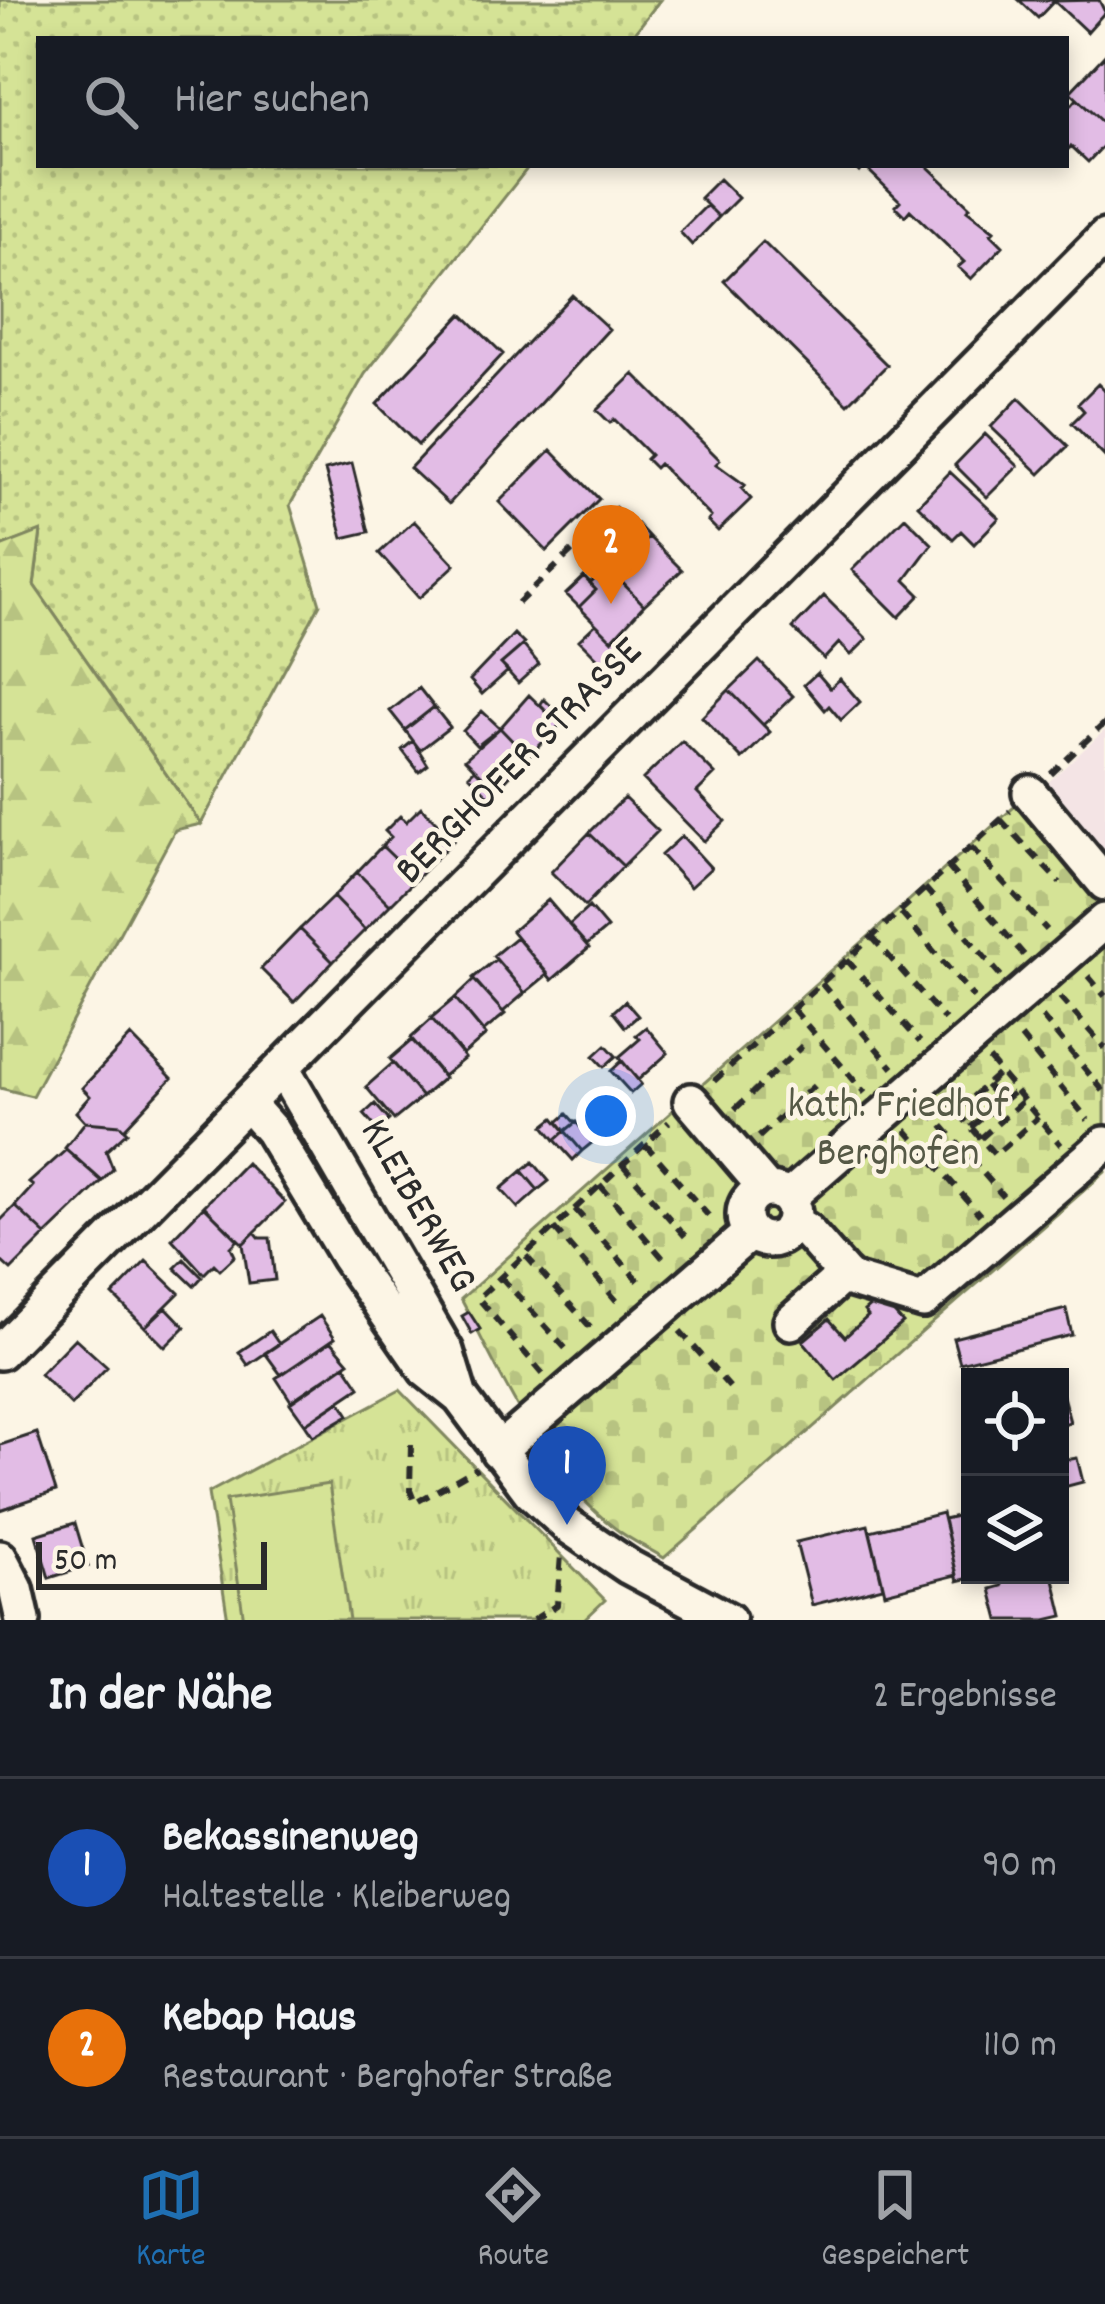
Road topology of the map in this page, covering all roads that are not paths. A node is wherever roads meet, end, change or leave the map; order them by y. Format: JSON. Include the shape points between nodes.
{"nodes":[{"id":1,"x":1105,"y":237,"type":"edge"},
{"id":2,"x":1030,"y":794,"type":"road end"},
{"id":3,"x":1105,"y":884,"type":"edge"},
{"id":4,"x":1102,"y":923,"type":"edge"},
{"id":5,"x":282,"y":1068,"type":"junction"},
{"id":6,"x":692,"y":1101,"type":"dead end"},
{"id":7,"x":247,"y":1103,"type":"junction"},
{"id":8,"x":1092,"y":1144,"type":"edge"},
{"id":9,"x":783,"y":1203,"type":"junction"},
{"id":10,"x":845,"y":1274,"type":"junction"},
{"id":11,"x":791,"y":1322,"type":"dead end"},
{"id":12,"x":0,"y":1352,"type":"edge"},
{"id":13,"x":460,"y":1397,"type":"junction"},
{"id":14,"x":498,"y":1451,"type":"junction"},
{"id":15,"x":0,"y":1558,"type":"edge"},
{"id":16,"x":23,"y":1620,"type":"edge"},
{"id":17,"x":728,"y":1620,"type":"edge"}],
"edges":[{"from":1,"to":5,"type":"street","name":"BERGHOFER STRASSE"},
{"from":2,"to":3,"type":"street"},
{"from":4,"to":9,"type":"street"},
{"from":5,"to":7,"type":"street","name":"BERGHOFER STRASSE"},
{"from":5,"to":13,"type":"street","name":"KLEIBERWEG","via":[[446,1351]]},
{"from":6,"to":9,"type":"street"},
{"from":7,"to":12,"type":"street","name":"BERGHOFER STRASSE"},
{"from":7,"to":13,"type":"street","name":"KLEIBERWEG","via":[[426,1370]]},
{"from":8,"to":10,"type":"street","via":[[922,1301]]},
{"from":9,"to":10,"type":"street"},
{"from":9,"to":14,"type":"street","via":[[755,1194],[693,1282]]},
{"from":10,"to":11,"type":"street"},
{"from":13,"to":14,"type":"street","name":"KLEIBERWEG"},
{"from":14,"to":17,"type":"street","name":"KLEIBERWEG","via":[[574,1530]]},
{"from":15,"to":16,"type":"street"}]}
